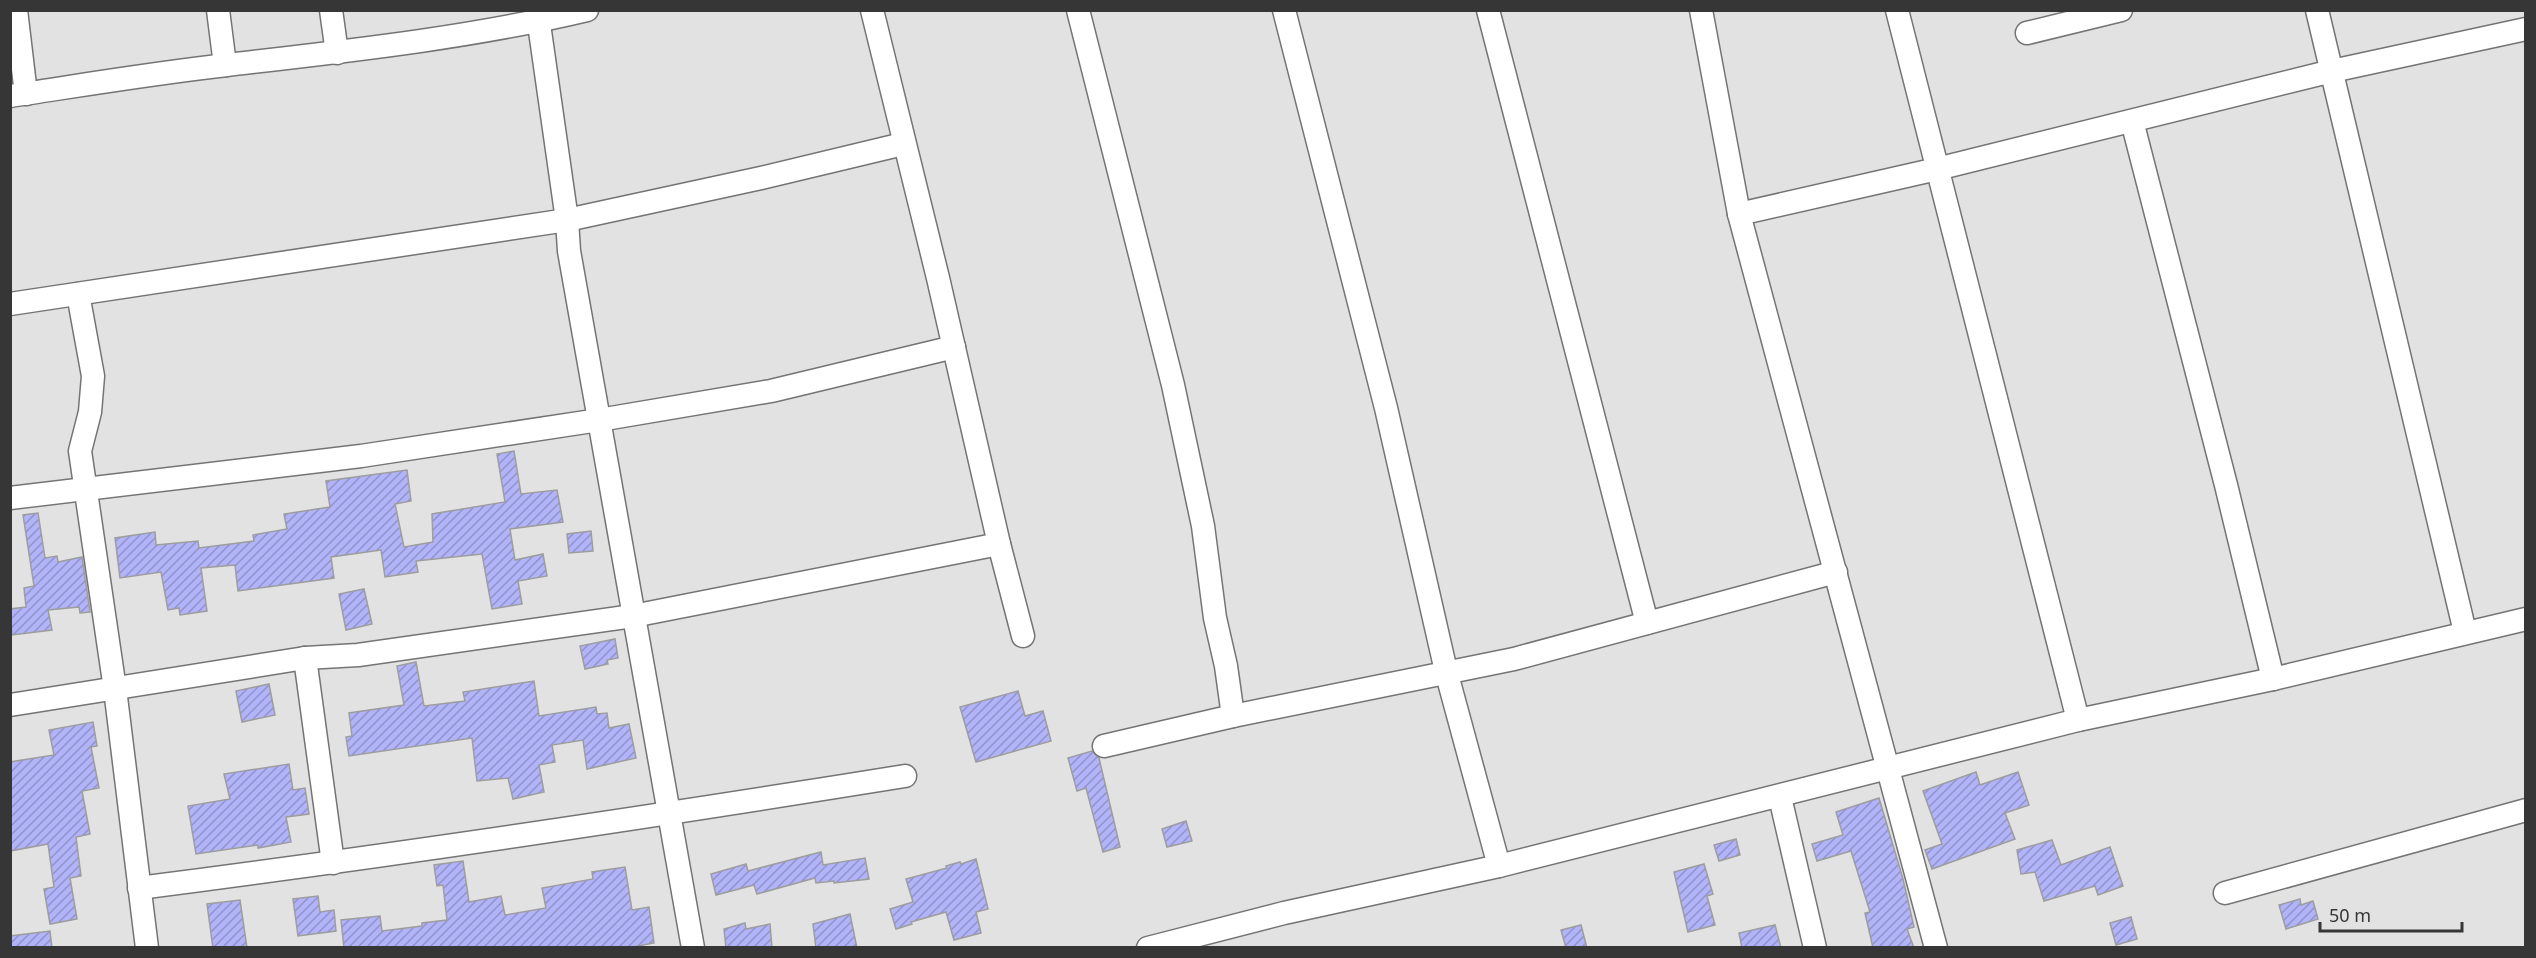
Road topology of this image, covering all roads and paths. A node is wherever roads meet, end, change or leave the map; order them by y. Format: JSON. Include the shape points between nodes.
{"nodes":[{"id":1,"x":15,"y":10,"type":"edge"},
{"id":2,"x":218,"y":10,"type":"edge"},
{"id":3,"x":331,"y":10,"type":"edge"},
{"id":4,"x":587,"y":10,"type":"edge"},
{"id":5,"x":872,"y":10,"type":"edge"},
{"id":6,"x":1078,"y":10,"type":"edge"},
{"id":7,"x":1284,"y":10,"type":"edge"},
{"id":8,"x":1488,"y":10,"type":"edge"},
{"id":9,"x":1701,"y":10,"type":"edge"},
{"id":10,"x":1897,"y":10,"type":"edge"},
{"id":11,"x":2121,"y":10,"type":"edge"},
{"id":12,"x":2317,"y":10,"type":"edge"},
{"id":13,"x":538,"y":16,"type":"edge"},
{"id":14,"x":2525,"y":30,"type":"edge"},
{"id":15,"x":2028,"y":33,"type":"dead end"},
{"id":16,"x":337,"y":53,"type":"junction"},
{"id":17,"x":225,"y":65,"type":"junction"},
{"id":18,"x":2332,"y":71,"type":"junction"},
{"id":19,"x":18,"y":95,"type":"edge"},
{"id":20,"x":2132,"y":121,"type":"junction"},
{"id":21,"x":903,"y":144,"type":"junction"},
{"id":22,"x":1937,"y":169,"type":"junction"},
{"id":23,"x":1739,"y":214,"type":"junction"},
{"id":24,"x":567,"y":220,"type":"junction"},
{"id":25,"x":78,"y":294,"type":"junction"},
{"id":26,"x":10,"y":304,"type":"edge"},
{"id":27,"x":954,"y":347,"type":"junction"},
{"id":28,"x":599,"y":420,"type":"junction"},
{"id":29,"x":84,"y":488,"type":"junction"},
{"id":30,"x":10,"y":498,"type":"edge"},
{"id":31,"x":999,"y":544,"type":"junction"},
{"id":32,"x":1836,"y":572,"type":"junction"},
{"id":33,"x":633,"y":616,"type":"junction"},
{"id":34,"x":2526,"y":619,"type":"edge"},
{"id":35,"x":1647,"y":623,"type":"junction"},
{"id":36,"x":2465,"y":632,"type":"junction"},
{"id":37,"x":1023,"y":636,"type":"dead end"},
{"id":38,"x":305,"y":658,"type":"junction"},
{"id":39,"x":1446,"y":671,"type":"junction"},
{"id":40,"x":2273,"y":679,"type":"junction"},
{"id":41,"x":115,"y":689,"type":"junction"},
{"id":42,"x":10,"y":705,"type":"edge"},
{"id":43,"x":1233,"y":716,"type":"junction"},
{"id":44,"x":2078,"y":720,"type":"junction"},
{"id":45,"x":1104,"y":746,"type":"dead end"},
{"id":46,"x":1889,"y":769,"type":"junction"},
{"id":47,"x":905,"y":776,"type":"dead end"},
{"id":48,"x":1780,"y":797,"type":"junction"},
{"id":49,"x":2526,"y":810,"type":"edge"},
{"id":50,"x":669,"y":814,"type":"junction"},
{"id":51,"x":333,"y":863,"type":"junction"},
{"id":52,"x":1499,"y":866,"type":"junction"},
{"id":53,"x":139,"y":888,"type":"junction"},
{"id":54,"x":2225,"y":893,"type":"dead end"},
{"id":55,"x":147,"y":948,"type":"edge"},
{"id":56,"x":693,"y":948,"type":"edge"},
{"id":57,"x":1148,"y":948,"type":"edge"},
{"id":58,"x":1815,"y":948,"type":"edge"},
{"id":59,"x":1936,"y":948,"type":"edge"}],
"edges":[{"from":1,"to":19,"type":"street"},
{"from":2,"to":17,"type":"street"},
{"from":3,"to":16,"type":"street"},
{"from":4,"to":13,"type":"street"},
{"from":5,"to":21,"type":"street"},
{"from":6,"to":43,"type":"street","via":[[1173,385],[1203,526]]},
{"from":7,"to":39,"type":"street","via":[[1386,408]]},
{"from":8,"to":35,"type":"street"},
{"from":9,"to":23,"type":"street"},
{"from":10,"to":22,"type":"street"},
{"from":11,"to":15,"type":"street"},
{"from":12,"to":18,"type":"street"},
{"from":13,"to":16,"type":"street"},
{"from":13,"to":24,"type":"street"},
{"from":14,"to":18,"type":"street"},
{"from":16,"to":17,"type":"street"},
{"from":17,"to":19,"type":"street"},
{"from":18,"to":20,"type":"street"},
{"from":18,"to":36,"type":"street"},
{"from":20,"to":22,"type":"street"},
{"from":20,"to":40,"type":"street"},
{"from":21,"to":24,"type":"street"},
{"from":21,"to":27,"type":"street"},
{"from":22,"to":23,"type":"street"},
{"from":22,"to":44,"type":"street"},
{"from":23,"to":32,"type":"street"},
{"from":24,"to":25,"type":"street"},
{"from":24,"to":28,"type":"street"},
{"from":25,"to":26,"type":"street"},
{"from":25,"to":29,"type":"street","via":[[93,376],[90,412],[80,451]]},
{"from":27,"to":28,"type":"street","via":[[771,391]]},
{"from":27,"to":31,"type":"street"},
{"from":28,"to":29,"type":"street","via":[[361,456]]},
{"from":28,"to":33,"type":"street"},
{"from":29,"to":30,"type":"street"},
{"from":29,"to":41,"type":"street"},
{"from":31,"to":33,"type":"street"},
{"from":31,"to":37,"type":"street"},
{"from":32,"to":35,"type":"street"},
{"from":32,"to":46,"type":"street"},
{"from":33,"to":38,"type":"street","via":[[358,655]]},
{"from":33,"to":50,"type":"street"},
{"from":34,"to":36,"type":"street"},
{"from":35,"to":39,"type":"street","via":[[1514,659]]},
{"from":36,"to":40,"type":"street"},
{"from":38,"to":41,"type":"street"},
{"from":38,"to":51,"type":"street"},
{"from":39,"to":43,"type":"street"},
{"from":39,"to":52,"type":"street"},
{"from":40,"to":44,"type":"street"},
{"from":41,"to":42,"type":"street"},
{"from":41,"to":53,"type":"street"},
{"from":43,"to":45,"type":"street"},
{"from":44,"to":46,"type":"street"},
{"from":46,"to":48,"type":"street"},
{"from":46,"to":59,"type":"street"},
{"from":47,"to":50,"type":"street"},
{"from":48,"to":52,"type":"street"},
{"from":48,"to":58,"type":"street"},
{"from":49,"to":54,"type":"street"},
{"from":50,"to":51,"type":"street"},
{"from":50,"to":56,"type":"street"},
{"from":51,"to":53,"type":"street"},
{"from":52,"to":57,"type":"street","via":[[1284,913]]},
{"from":53,"to":55,"type":"street"}]}
